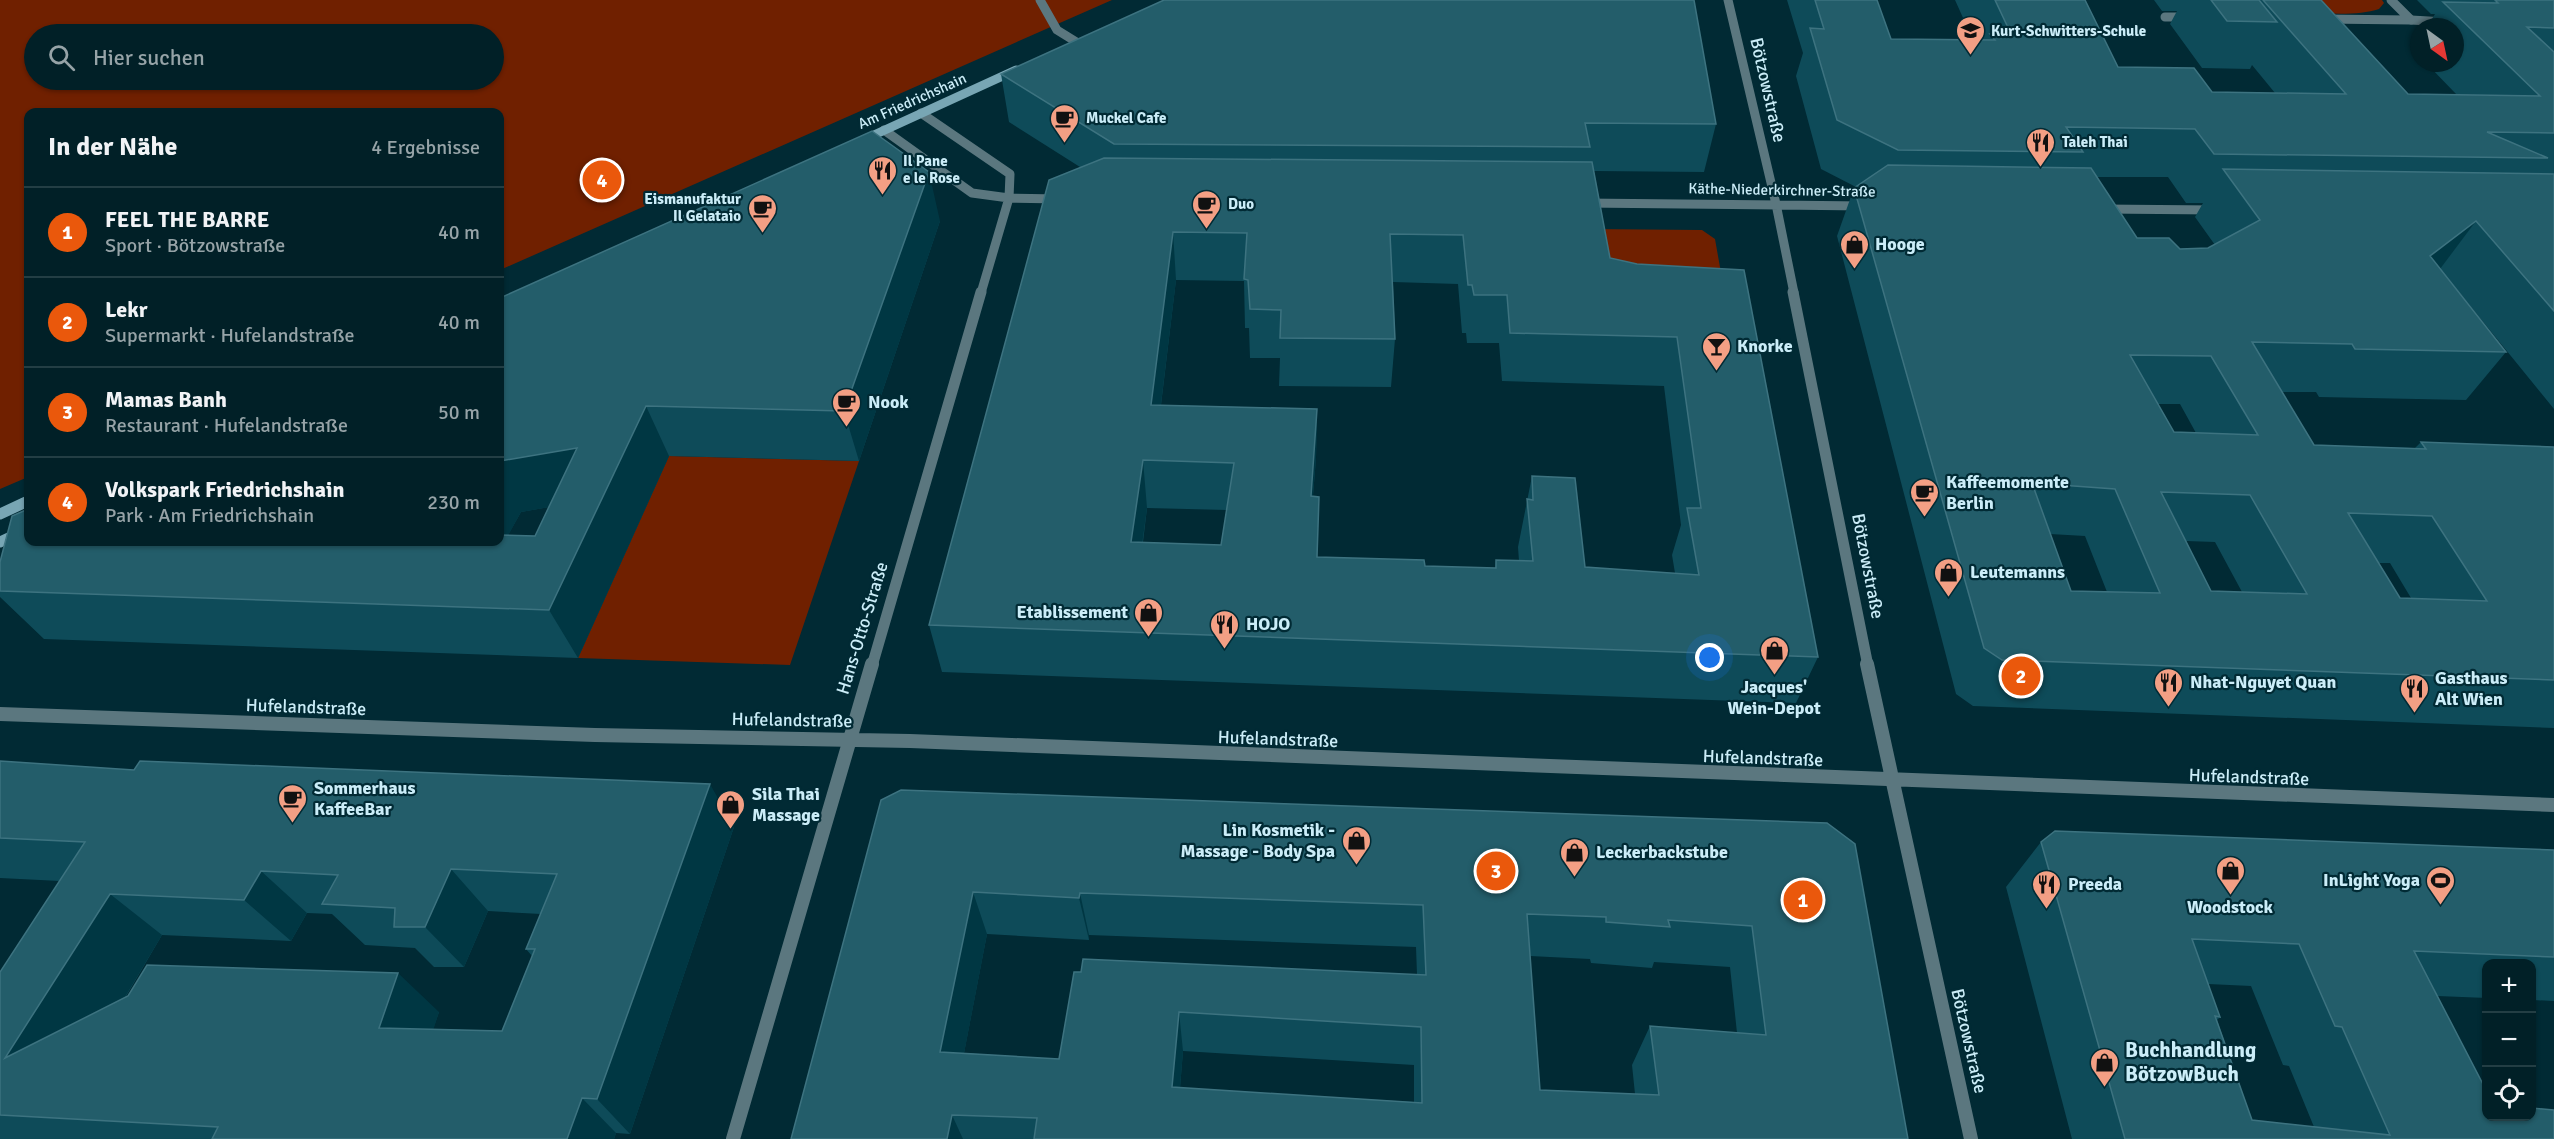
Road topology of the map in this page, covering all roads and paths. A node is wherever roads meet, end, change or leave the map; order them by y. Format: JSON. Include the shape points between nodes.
{"nodes":[{"id":1,"x":1040,"y":0,"type":"edge"},
{"id":2,"x":1728,"y":0,"type":"edge"},
{"id":3,"x":2391,"y":0,"type":"edge"},
{"id":4,"x":2165,"y":17,"type":"dead end"},
{"id":5,"x":2199,"y":17,"type":"dead end"},
{"id":6,"x":2311,"y":19,"type":"edge"},
{"id":7,"x":2410,"y":19,"type":"edge"},
{"id":8,"x":2410,"y":20,"type":"edge"},
{"id":9,"x":1068,"y":47,"type":"edge"},
{"id":10,"x":1027,"y":65,"type":"edge"},
{"id":11,"x":921,"y":113,"type":"junction"},
{"id":12,"x":884,"y":130,"type":"junction"},
{"id":13,"x":856,"y":143,"type":"edge"},
{"id":14,"x":1009,"y":198,"type":"junction"},
{"id":15,"x":1076,"y":199,"type":"edge"},
{"id":16,"x":1571,"y":203,"type":"edge"},
{"id":17,"x":1776,"y":204,"type":"junction"},
{"id":18,"x":1879,"y":206,"type":"edge"},
{"id":19,"x":2091,"y":209,"type":"edge"},
{"id":20,"x":2221,"y":211,"type":"dead end"},
{"id":21,"x":24,"y":503,"type":"edge"},
{"id":22,"x":0,"y":514,"type":"edge"},
{"id":23,"x":24,"y":531,"type":"edge"},
{"id":24,"x":0,"y":542,"type":"edge"},
{"id":25,"x":0,"y":714,"type":"edge"},
{"id":26,"x":850,"y":739,"type":"junction"},
{"id":27,"x":1891,"y":782,"type":"junction"},
{"id":28,"x":2554,"y":806,"type":"edge"},
{"id":29,"x":733,"y":1139,"type":"edge"},
{"id":30,"x":1971,"y":1139,"type":"edge"}],
"edges":[{"from":1,"to":9,"type":"street","via":[[1057,30],[1082,41]]},
{"from":2,"to":17,"type":"street","name":"Bötzowstraße"},
{"from":3,"to":7,"type":"street"},
{"from":4,"to":5,"type":"street"},
{"from":6,"to":8,"type":"street"},
{"from":10,"to":11,"type":"street","name":"Am Friedrichshain"},
{"from":11,"to":12,"type":"street","name":"Am Friedrichshain"},
{"from":11,"to":14,"type":"street","via":[[1010,174]]},
{"from":12,"to":13,"type":"street","name":"Am Friedrichshain"},
{"from":12,"to":14,"type":"street","via":[[972,193]]},
{"from":14,"to":15,"type":"street"},
{"from":14,"to":26,"type":"street","name":"Hans-Otto-Straße"},
{"from":16,"to":17,"type":"street","name":"Käthe-Niederkirchner-Straße"},
{"from":17,"to":18,"type":"street","name":"Käthe-Niederkirchner-Straße"},
{"from":17,"to":27,"type":"street","name":"Bötzowstraße"},
{"from":19,"to":20,"type":"street"},
{"from":21,"to":22,"type":"street"},
{"from":23,"to":24,"type":"street"},
{"from":25,"to":26,"type":"street","name":"Hufelandstraße","via":[[595,735]]},
{"from":26,"to":27,"type":"street","name":"Hufelandstraße"},
{"from":26,"to":29,"type":"street","name":"Hans-Otto-Straße"},
{"from":27,"to":28,"type":"street","name":"Hufelandstraße"},
{"from":27,"to":30,"type":"street","name":"Bötzowstraße"}]}
